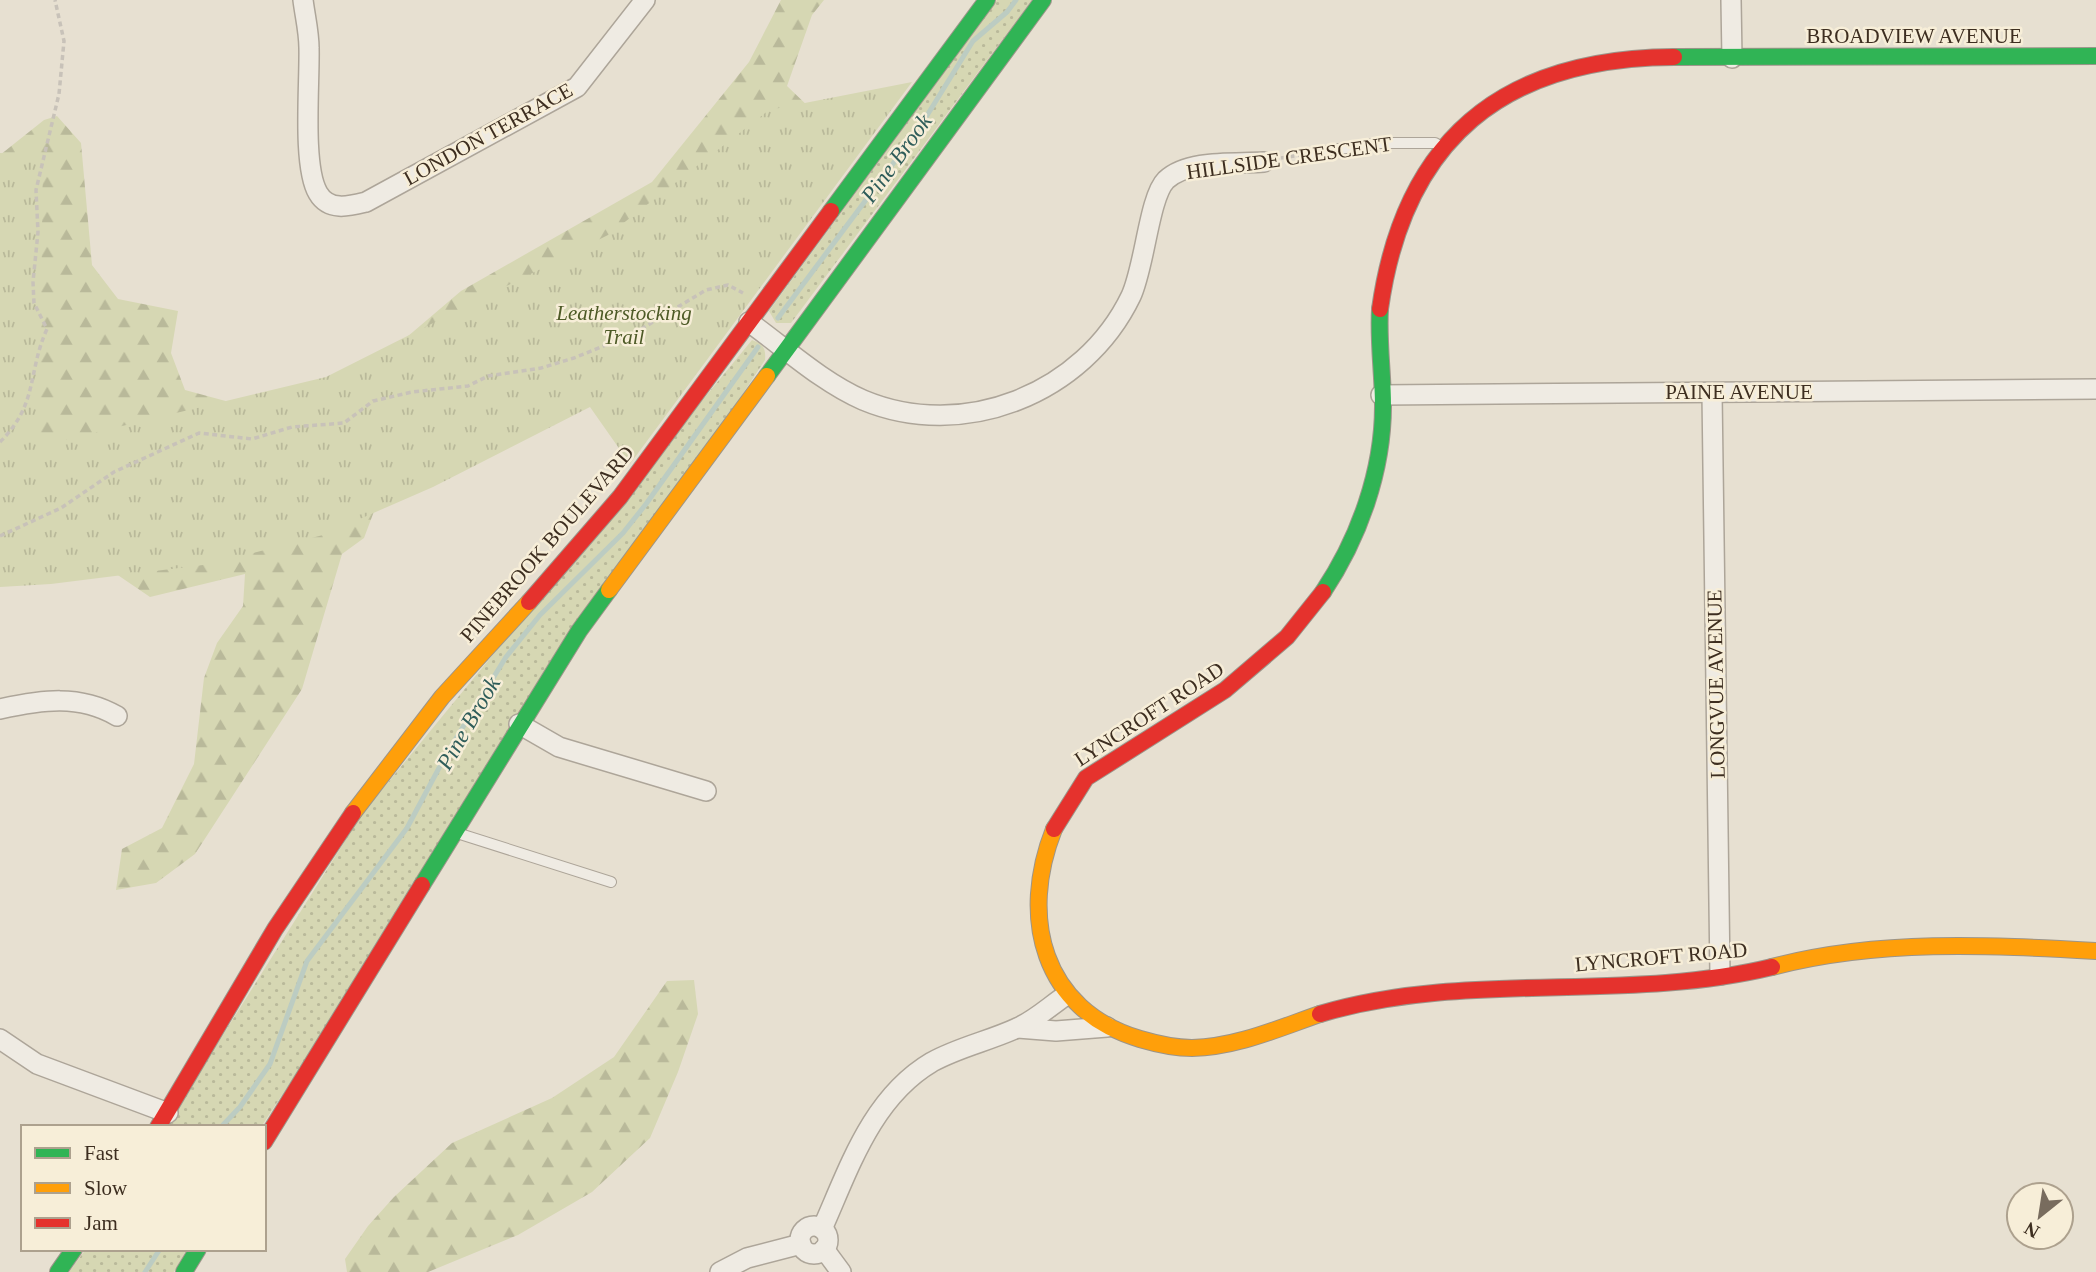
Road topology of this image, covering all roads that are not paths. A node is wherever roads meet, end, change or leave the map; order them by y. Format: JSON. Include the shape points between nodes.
{"nodes":[{"id":1,"x":303,"y":0,"type":"edge"},
{"id":2,"x":645,"y":0,"type":"edge"},
{"id":3,"x":987,"y":0,"type":"edge"},
{"id":4,"x":1043,"y":0,"type":"edge"},
{"id":5,"x":1731,"y":0,"type":"edge"},
{"id":6,"x":2096,"y":56,"type":"edge"},
{"id":7,"x":1732,"y":58,"type":"junction"},
{"id":8,"x":1444,"y":148,"type":"junction"},
{"id":9,"x":1313,"y":153,"type":"road end"},
{"id":10,"x":1264,"y":162,"type":"road end"},
{"id":11,"x":750,"y":322,"type":"junction"},
{"id":12,"x":785,"y":348,"type":"junction"},
{"id":13,"x":2096,"y":389,"type":"edge"},
{"id":14,"x":1712,"y":393,"type":"junction"},
{"id":15,"x":1381,"y":395,"type":"junction"},
{"id":16,"x":0,"y":709,"type":"edge"},
{"id":17,"x":117,"y":716,"type":"dead end"},
{"id":18,"x":519,"y":724,"type":"junction"},
{"id":19,"x":706,"y":791,"type":"dead end"},
{"id":20,"x":453,"y":832,"type":"junction"},
{"id":21,"x":611,"y":882,"type":"dead end"},
{"id":22,"x":2096,"y":951,"type":"edge"},
{"id":23,"x":1720,"y":975,"type":"junction"},
{"id":24,"x":1065,"y":996,"type":"junction"},
{"id":25,"x":1107,"y":1027,"type":"junction"},
{"id":26,"x":1018,"y":1028,"type":"junction"},
{"id":27,"x":0,"y":1039,"type":"edge"},
{"id":28,"x":163,"y":1120,"type":"edge"},
{"id":29,"x":266,"y":1139,"type":"edge"},
{"id":30,"x":822,"y":1229,"type":"junction"},
{"id":31,"x":800,"y":1244,"type":"junction"},
{"id":32,"x":824,"y":1249,"type":"junction"},
{"id":33,"x":73,"y":1251,"type":"edge"},
{"id":34,"x":197,"y":1251,"type":"edge"},
{"id":35,"x":58,"y":1272,"type":"edge"},
{"id":36,"x":184,"y":1272,"type":"edge"},
{"id":37,"x":720,"y":1272,"type":"edge"},
{"id":38,"x":841,"y":1272,"type":"edge"}],
"edges":[{"from":1,"to":2,"type":"street","name":"LONDON TERRACE","via":[[309,46],[311,168],[318,194],[343,208],[366,202],[577,87]]},
{"from":3,"to":11,"type":"street","name":"PINEBROOK BOULEVARD"},
{"from":4,"to":12,"type":"street"},
{"from":5,"to":7,"type":"street"},
{"from":6,"to":7,"type":"street","name":"BROADVIEW AVENUE"},
{"from":7,"to":8,"type":"street","name":"LYNCROFT ROAD","via":[[1609,62],[1547,75],[1480,110]]},
{"from":8,"to":9,"type":"lane","name":"HILLSIDE CRESCENT","via":[[1435,143],[1379,143]]},
{"from":8,"to":15,"type":"street","name":"LYNCROFT ROAD","via":[[1404,215],[1389,254],[1380,308]]},
{"from":10,"to":12,"type":"street","name":"HILLSIDE CRESCENT","via":[[1187,169],[1168,178],[1155,200],[1136,283],[1112,327],[1073,369],[1045,388],[1009,403],[967,416],[896,411],[861,399]]},
{"from":11,"to":12,"type":"street","name":"HILLSIDE CRESCENT"},
{"from":11,"to":28,"type":"street","name":"PINEBROOK BOULEVARD","via":[[620,497],[452,686],[370,788],[275,929]]},
{"from":12,"to":18,"type":"street","via":[[608,590]]},
{"from":13,"to":14,"type":"street","name":"PAINE AVENUE"},
{"from":14,"to":15,"type":"street","name":"PAINE AVENUE"},
{"from":14,"to":23,"type":"street","name":"LONGVUE AVENUE"},
{"from":15,"to":24,"type":"street","name":"LYNCROFT ROAD","via":[[1378,447],[1358,526],[1321,596],[1250,673],[1086,778],[1066,800],[1044,848],[1034,913]]},
{"from":16,"to":17,"type":"street","via":[[69,700],[97,705]]},
{"from":18,"to":19,"type":"street","via":[[559,747]]},
{"from":18,"to":20,"type":"street"},
{"from":20,"to":21,"type":"lane"},
{"from":20,"to":29,"type":"street"},
{"from":22,"to":23,"type":"street","name":"LYNCROFT ROAD","via":[[1914,947],[1829,953]]},
{"from":23,"to":25,"type":"street","name":"LYNCROFT ROAD","via":[[1630,984],[1517,986],[1372,1001],[1311,1016],[1226,1046],[1197,1050],[1162,1046]]},
{"from":24,"to":25,"type":"street","name":"LYNCROFT ROAD"},
{"from":24,"to":26,"type":"street"},
{"from":25,"to":26,"type":"street"},
{"from":26,"to":30,"type":"street","via":[[978,1040],[930,1063],[901,1089],[864,1135]]},
{"from":27,"to":28,"type":"street","via":[[37,1065]]},
{"from":30,"to":31,"type":"street","via":[[806,1229]]},
{"from":30,"to":32,"type":"street","via":[[827,1237]]},
{"from":31,"to":32,"type":"street","via":[[813,1254]]},
{"from":31,"to":37,"type":"street","via":[[747,1258]]},
{"from":32,"to":38,"type":"street"},
{"from":33,"to":35,"type":"street"},
{"from":34,"to":36,"type":"street"}]}
